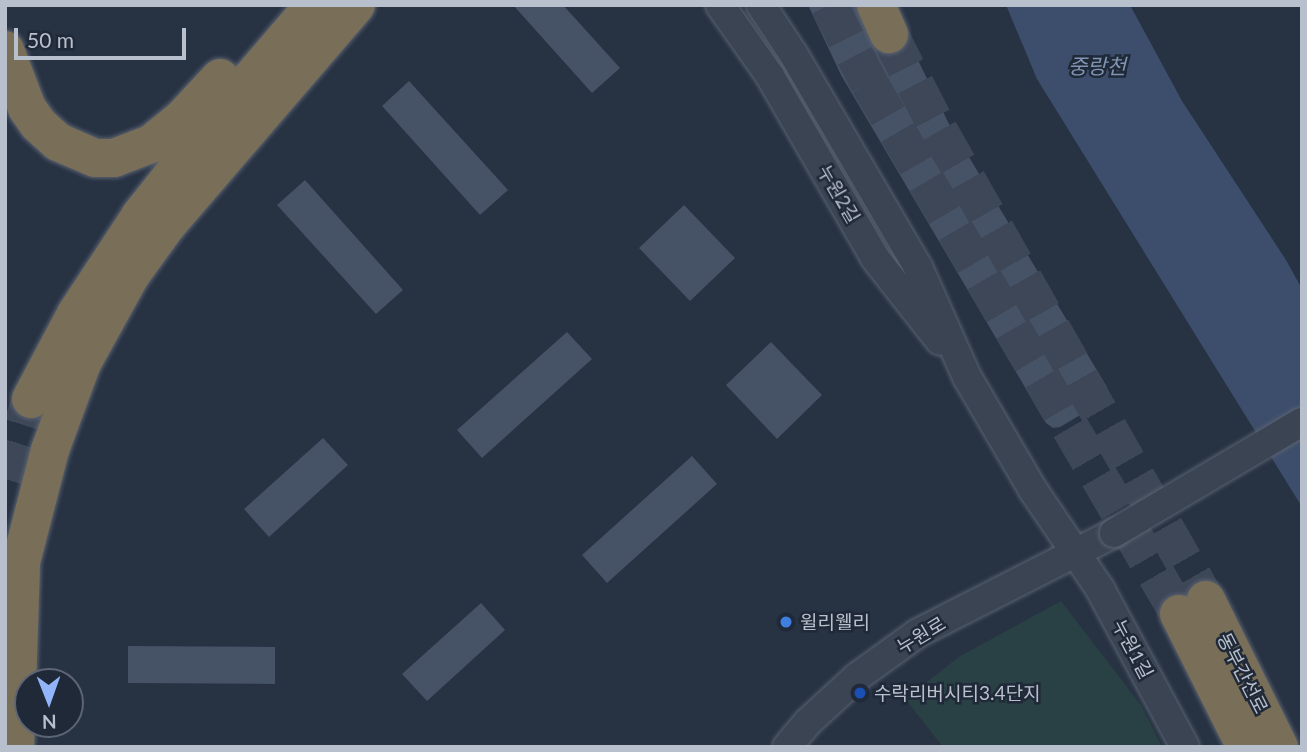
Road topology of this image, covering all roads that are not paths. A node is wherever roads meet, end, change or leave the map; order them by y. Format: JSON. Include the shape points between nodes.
{"nodes":[{"id":1,"x":284,"y":5,"type":"edge"},
{"id":2,"x":314,"y":5,"type":"edge"},
{"id":3,"x":356,"y":5,"type":"edge"},
{"id":4,"x":720,"y":5,"type":"edge"},
{"id":5,"x":761,"y":5,"type":"edge"},
{"id":6,"x":5,"y":50,"type":"edge"},
{"id":7,"x":967,"y":377,"type":"junction"},
{"id":8,"x":30,"y":399,"type":"tunnel mouth"},
{"id":9,"x":1302,"y":422,"type":"edge"},
{"id":10,"x":1076,"y":554,"type":"junction"},
{"id":11,"x":15,"y":747,"type":"edge"},
{"id":12,"x":787,"y":747,"type":"edge"},
{"id":13,"x":1185,"y":747,"type":"edge"},
{"id":14,"x":1246,"y":747,"type":"edge"},
{"id":15,"x":1279,"y":747,"type":"edge"}],
"edges":[{"from":1,"to":6,"type":"highway","via":[[172,129],[141,149],[114,158],[79,153],[38,124],[27,108]]},
{"from":2,"to":8,"type":"highway","via":[[141,215],[76,314]]},
{"from":3,"to":11,"type":"highway","via":[[146,252],[97,333],[70,391],[21,562]]},
{"from":4,"to":7,"type":"street","name":"누원2길","via":[[770,76],[875,258]]},
{"from":5,"to":7,"type":"street","name":"누원2길","via":[[918,267]]},
{"from":7,"to":10,"type":"street","name":"누원2길","via":[[1032,490]]},
{"from":9,"to":10,"type":"street","name":"누원로","bridge":true},
{"from":10,"to":12,"type":"street","name":"누원로","via":[[918,633],[857,677]]},
{"from":10,"to":13,"type":"street","name":"누원1길","via":[[1100,589]]},
{"from":14,"to":15,"type":"highway","name":"동부간선로","via":[[1192,607]]}]}
